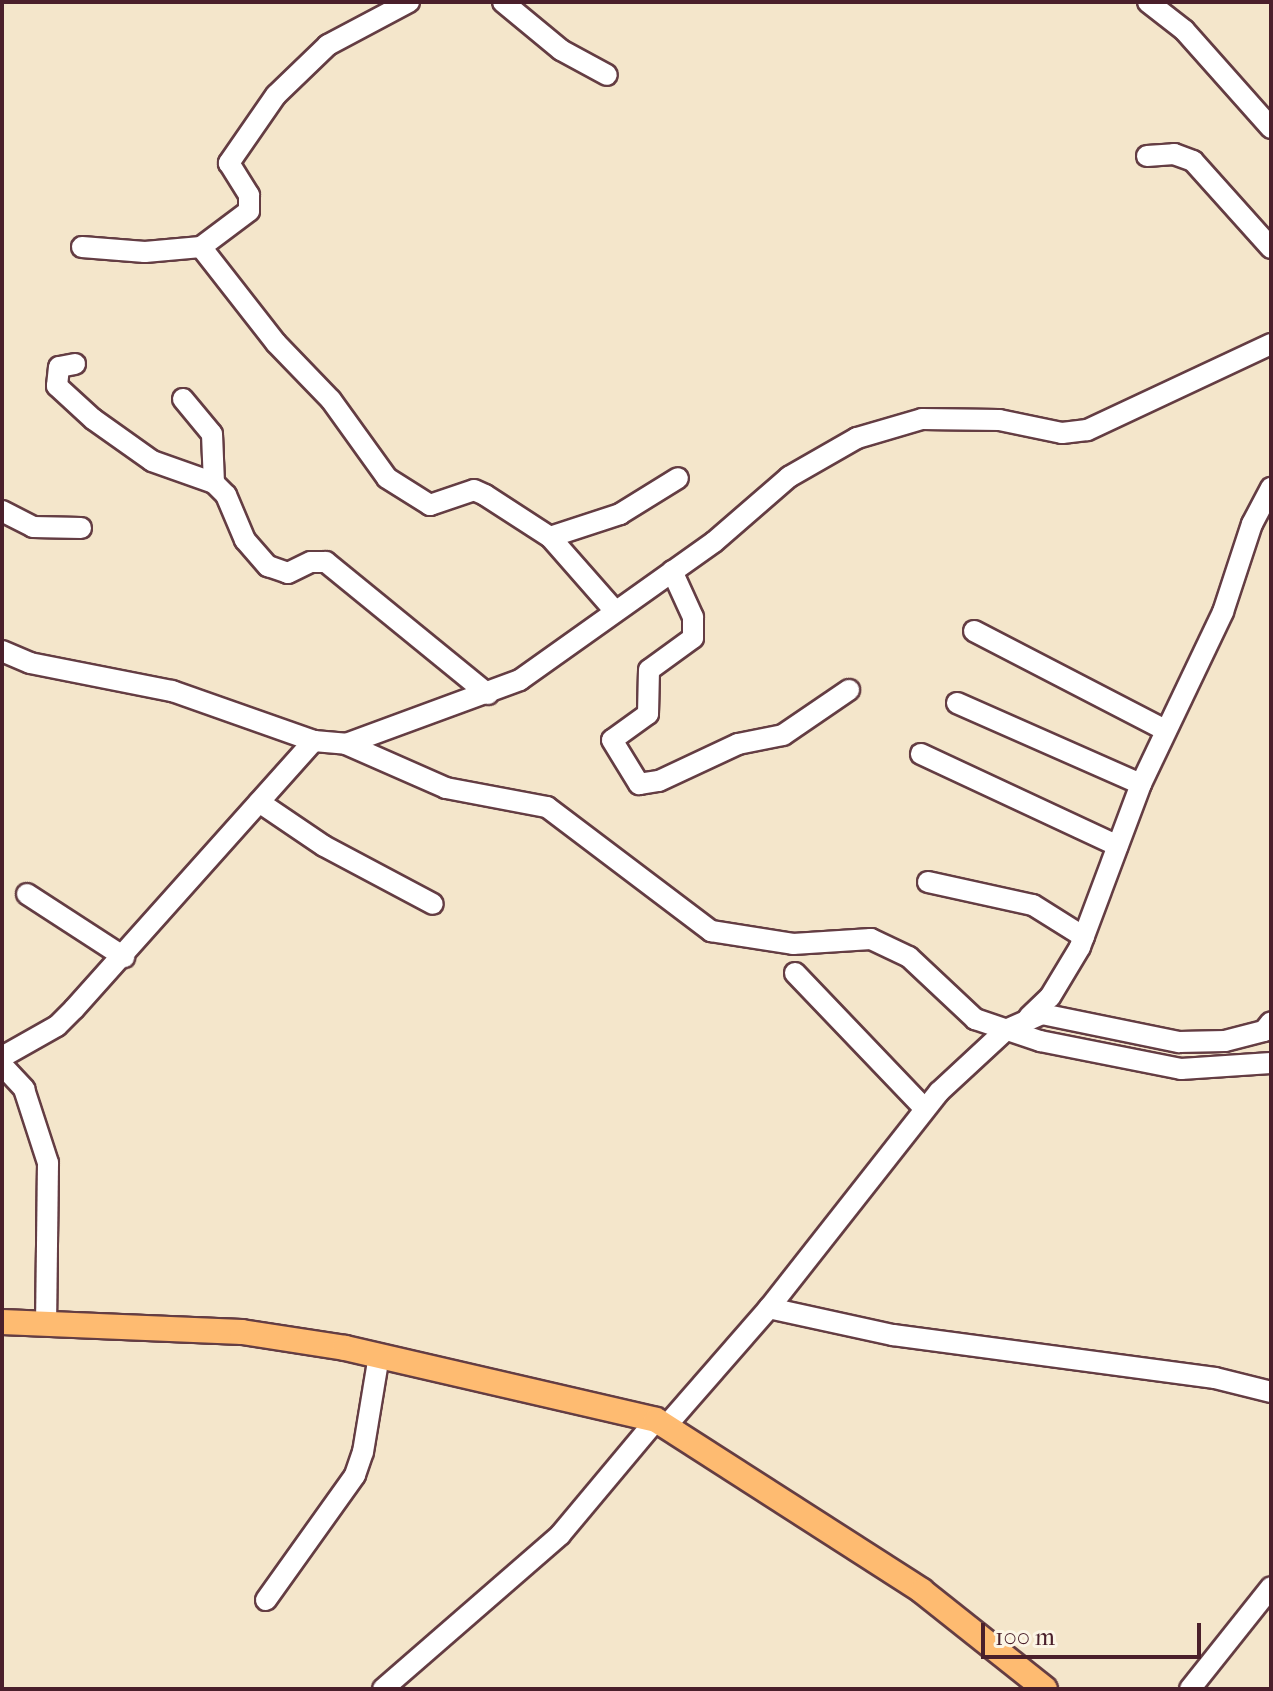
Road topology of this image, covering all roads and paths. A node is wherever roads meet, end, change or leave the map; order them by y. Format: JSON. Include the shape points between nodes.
{"nodes":[{"id":1,"x":409,"y":2,"type":"edge"},
{"id":2,"x":503,"y":2,"type":"edge"},
{"id":3,"x":1148,"y":2,"type":"edge"},
{"id":4,"x":607,"y":75,"type":"dead end"},
{"id":5,"x":1271,"y":128,"type":"edge"},
{"id":6,"x":1147,"y":156,"type":"dead end"},
{"id":7,"x":82,"y":247,"type":"dead end"},
{"id":8,"x":201,"y":247,"type":"junction"},
{"id":9,"x":1271,"y":248,"type":"edge"},
{"id":10,"x":1271,"y":344,"type":"edge"},
{"id":11,"x":75,"y":364,"type":"dead end"},
{"id":12,"x":183,"y":399,"type":"dead end"},
{"id":13,"x":678,"y":478,"type":"dead end"},
{"id":14,"x":214,"y":483,"type":"junction"},
{"id":15,"x":1268,"y":495,"type":"edge"},
{"id":16,"x":2,"y":511,"type":"edge"},
{"id":17,"x":81,"y":528,"type":"dead end"},
{"id":18,"x":550,"y":537,"type":"junction"},
{"id":19,"x":672,"y":571,"type":"junction"},
{"id":20,"x":615,"y":611,"type":"junction"},
{"id":21,"x":974,"y":631,"type":"dead end"},
{"id":22,"x":2,"y":651,"type":"edge"},
{"id":23,"x":849,"y":690,"type":"dead end"},
{"id":24,"x":488,"y":694,"type":"junction"},
{"id":25,"x":957,"y":703,"type":"dead end"},
{"id":26,"x":1165,"y":730,"type":"junction"},
{"id":27,"x":314,"y":741,"type":"junction"},
{"id":28,"x":346,"y":744,"type":"junction"},
{"id":29,"x":921,"y":754,"type":"dead end"},
{"id":30,"x":1141,"y":784,"type":"junction"},
{"id":31,"x":259,"y":802,"type":"junction"},
{"id":32,"x":1118,"y":846,"type":"junction"},
{"id":33,"x":928,"y":882,"type":"dead end"},
{"id":34,"x":27,"y":894,"type":"dead end"},
{"id":35,"x":433,"y":904,"type":"dead end"},
{"id":36,"x":1084,"y":937,"type":"junction"},
{"id":37,"x":124,"y":957,"type":"junction"},
{"id":38,"x":795,"y":973,"type":"dead end"},
{"id":39,"x":1029,"y":1017,"type":"junction"},
{"id":40,"x":1271,"y":1022,"type":"edge"},
{"id":41,"x":1006,"y":1030,"type":"junction"},
{"id":42,"x":2,"y":1057,"type":"edge"},
{"id":43,"x":1271,"y":1063,"type":"edge"},
{"id":44,"x":2,"y":1065,"type":"edge"},
{"id":45,"x":925,"y":1109,"type":"junction"},
{"id":46,"x":769,"y":1308,"type":"junction"},
{"id":47,"x":2,"y":1322,"type":"edge"},
{"id":48,"x":46,"y":1323,"type":"junction"},
{"id":49,"x":379,"y":1355,"type":"junction"},
{"id":50,"x":1271,"y":1392,"type":"edge"},
{"id":51,"x":661,"y":1422,"type":"junction"},
{"id":52,"x":1271,"y":1587,"type":"edge"},
{"id":53,"x":266,"y":1600,"type":"dead end"},
{"id":54,"x":389,"y":1687,"type":"edge"},
{"id":55,"x":1045,"y":1689,"type":"edge"},
{"id":56,"x":1190,"y":1689,"type":"edge"}],
"edges":[{"from":1,"to":8,"type":"street","via":[[328,45],[276,95],[229,163],[249,195],[249,211]]},
{"from":2,"to":4,"type":"street","via":[[561,50]]},
{"from":3,"to":5,"type":"street","via":[[1184,30]]},
{"from":6,"to":9,"type":"street","via":[[1174,154],[1193,161]]},
{"from":7,"to":8,"type":"street","via":[[161,252]]},
{"from":8,"to":18,"type":"street","via":[[276,343],[331,400],[387,478],[430,505],[474,490]]},
{"from":10,"to":19,"type":"street","via":[[1087,430],[1062,433],[999,420],[922,419],[877,430],[789,477]]},
{"from":11,"to":14,"type":"street","via":[[59,367],[57,386],[93,419],[152,461]]},
{"from":12,"to":14,"type":"street","via":[[212,434]]},
{"from":13,"to":18,"type":"street","via":[[620,514]]},
{"from":14,"to":24,"type":"street","via":[[226,495],[245,540],[268,566],[288,573],[311,562],[326,562]]},
{"from":15,"to":26,"type":"street","via":[[1223,612]]},
{"from":16,"to":17,"type":"street","via":[[33,527]]},
{"from":18,"to":20,"type":"street"},
{"from":19,"to":20,"type":"street"},
{"from":19,"to":23,"type":"street","via":[[693,617],[693,638],[649,670],[648,714],[612,740],[639,784],[659,781],[738,744],[783,735]]},
{"from":20,"to":24,"type":"street","via":[[520,680]]},
{"from":21,"to":26,"type":"street"},
{"from":22,"to":27,"type":"street","via":[[30,663],[172,691]]},
{"from":24,"to":28,"type":"street"},
{"from":25,"to":30,"type":"street"},
{"from":26,"to":30,"type":"street"},
{"from":27,"to":28,"type":"street"},
{"from":27,"to":31,"type":"street"},
{"from":28,"to":41,"type":"street","via":[[446,788],[547,807],[711,931],[793,944],[871,939],[909,957],[975,1019]]},
{"from":29,"to":32,"type":"street"},
{"from":30,"to":32,"type":"street"},
{"from":31,"to":35,"type":"street","via":[[324,846]]},
{"from":31,"to":37,"type":"street"},
{"from":32,"to":36,"type":"street"},
{"from":33,"to":36,"type":"street","via":[[1033,905]]},
{"from":34,"to":37,"type":"street"},
{"from":36,"to":39,"type":"street","via":[[1050,997]]},
{"from":37,"to":42,"type":"street","via":[[57,1026]]},
{"from":38,"to":45,"type":"street"},
{"from":39,"to":40,"type":"street","via":[[1042,1014],[1179,1042],[1247,1037]]},
{"from":39,"to":41,"type":"street"},
{"from":41,"to":43,"type":"street","via":[[1181,1069]]},
{"from":41,"to":45,"type":"street"},
{"from":44,"to":48,"type":"street","via":[[24,1089],[48,1163]]},
{"from":45,"to":46,"type":"street"},
{"from":46,"to":50,"type":"street","via":[[893,1335],[1215,1378]]},
{"from":46,"to":51,"type":"street"},
{"from":47,"to":48,"type":"main road"},
{"from":48,"to":49,"type":"main road","via":[[242,1332]]},
{"from":49,"to":51,"type":"main road"},
{"from":49,"to":53,"type":"street","via":[[355,1475]]},
{"from":51,"to":54,"type":"street","via":[[560,1535]]},
{"from":51,"to":55,"type":"main road","via":[[922,1591]]},
{"from":52,"to":56,"type":"street"}]}
